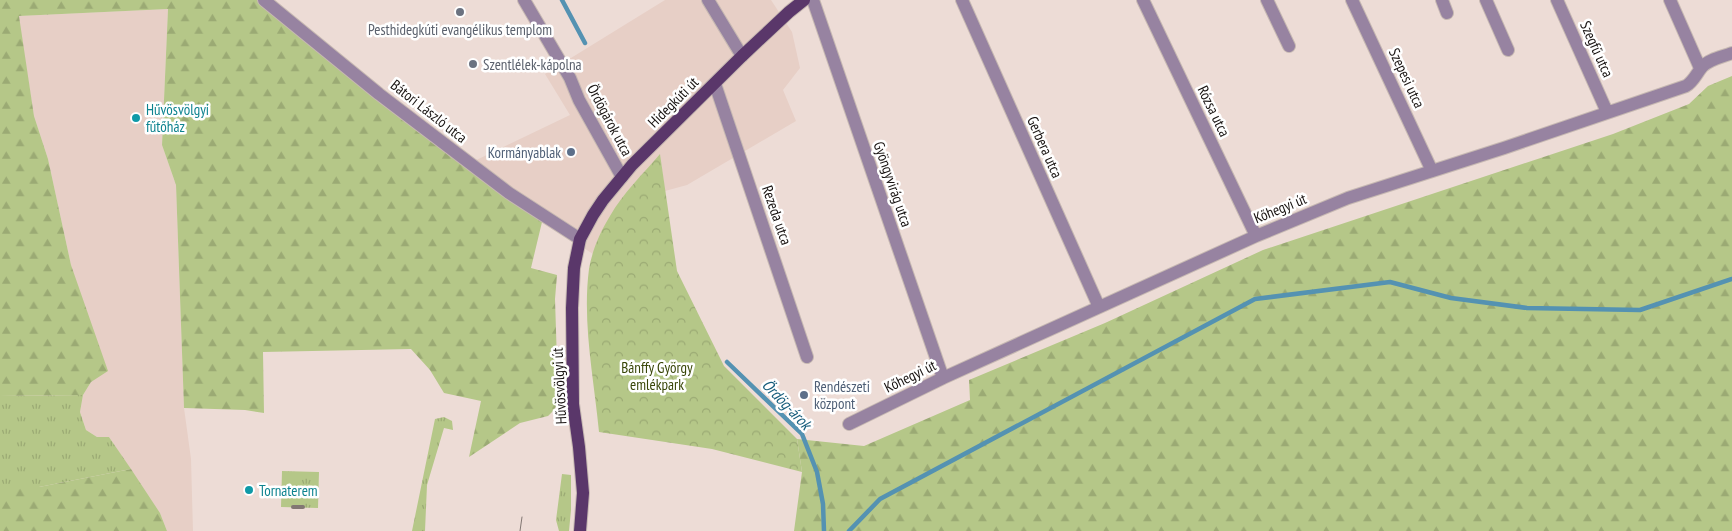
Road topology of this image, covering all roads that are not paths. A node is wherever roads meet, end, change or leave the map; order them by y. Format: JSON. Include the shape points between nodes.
{"nodes":[{"id":1,"x":264,"y":0,"type":"edge"},
{"id":2,"x":524,"y":0,"type":"edge"},
{"id":3,"x":708,"y":0,"type":"edge"},
{"id":4,"x":804,"y":0,"type":"edge"},
{"id":5,"x":813,"y":0,"type":"edge"},
{"id":6,"x":962,"y":0,"type":"edge"},
{"id":7,"x":1143,"y":0,"type":"edge"},
{"id":8,"x":1267,"y":0,"type":"edge"},
{"id":9,"x":1352,"y":0,"type":"edge"},
{"id":10,"x":1442,"y":0,"type":"edge"},
{"id":11,"x":1486,"y":0,"type":"edge"},
{"id":12,"x":1557,"y":0,"type":"edge"},
{"id":13,"x":1670,"y":0,"type":"edge"},
{"id":14,"x":1447,"y":13,"type":"dead end"},
{"id":15,"x":1289,"y":46,"type":"dead end"},
{"id":16,"x":1508,"y":50,"type":"dead end"},
{"id":17,"x":1732,"y":53,"type":"edge"},
{"id":18,"x":742,"y":56,"type":"junction"},
{"id":19,"x":1700,"y":68,"type":"junction"},
{"id":20,"x":715,"y":84,"type":"junction"},
{"id":21,"x":1607,"y":112,"type":"junction"},
{"id":22,"x":1432,"y":171,"type":"junction"},
{"id":23,"x":622,"y":177,"type":"junction"},
{"id":24,"x":1256,"y":236,"type":"junction"},
{"id":25,"x":580,"y":239,"type":"junction"},
{"id":26,"x":1099,"y":307,"type":"junction"},
{"id":27,"x":807,"y":357,"type":"dead end"},
{"id":28,"x":943,"y":378,"type":"junction"},
{"id":29,"x":849,"y":424,"type":"dead end"},
{"id":30,"x":580,"y":531,"type":"edge"}],
"edges":[{"from":1,"to":25,"type":"street","name":"Bátori László utca","via":[[509,194]]},
{"from":2,"to":23,"type":"street","name":"Ördögárok utca"},
{"from":3,"to":18,"type":"street"},
{"from":4,"to":18,"type":"main road","name":"Hidegkúti út"},
{"from":5,"to":28,"type":"street","name":"Gyöngyvirág utca"},
{"from":6,"to":26,"type":"street","name":"Gerbera utca"},
{"from":7,"to":24,"type":"street","name":"Rózsa utca"},
{"from":8,"to":15,"type":"street"},
{"from":9,"to":22,"type":"street","name":"Szepesi utca"},
{"from":10,"to":14,"type":"street"},
{"from":11,"to":16,"type":"street"},
{"from":12,"to":21,"type":"street","name":"Szegfű utca"},
{"from":13,"to":19,"type":"street"},
{"from":17,"to":19,"type":"street","name":"Kőhegyi út"},
{"from":18,"to":20,"type":"main road","name":"Hidegkúti út"},
{"from":19,"to":21,"type":"street","name":"Kőhegyi út","via":[[1686,86]]},
{"from":20,"to":23,"type":"main road","name":"Hidegkúti út"},
{"from":20,"to":27,"type":"street","name":"Rezeda utca"},
{"from":21,"to":22,"type":"street","name":"Kőhegyi út"},
{"from":22,"to":24,"type":"street","name":"Kőhegyi út","via":[[1348,198]]},
{"from":23,"to":25,"type":"main road","name":"Hidegkúti út","via":[[592,215]]},
{"from":24,"to":26,"type":"street","name":"Kőhegyi út"},
{"from":25,"to":30,"type":"main road","name":"Hűvösvölgyi út","via":[[574,268],[572,308],[573,404],[583,494]]},
{"from":26,"to":28,"type":"street","name":"Kőhegyi út"},
{"from":28,"to":29,"type":"street","name":"Kőhegyi út"}]}
